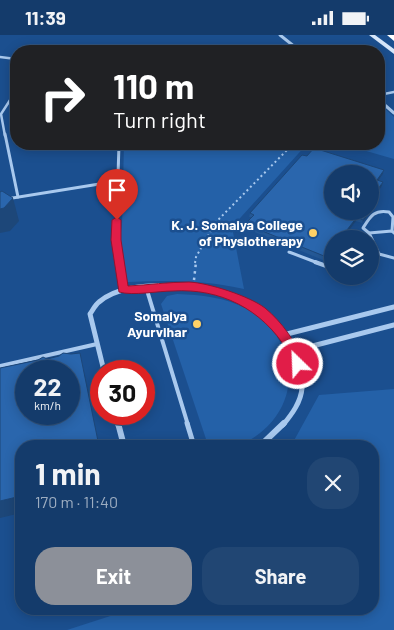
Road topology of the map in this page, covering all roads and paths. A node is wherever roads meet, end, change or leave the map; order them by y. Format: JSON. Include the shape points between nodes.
{"nodes":[{"id":1,"x":280,"y":35,"type":"edge"},
{"id":2,"x":372,"y":35,"type":"edge"},
{"id":3,"x":391,"y":35,"type":"edge"},
{"id":4,"x":394,"y":38,"type":"edge"},
{"id":5,"x":292,"y":45,"type":"edge"},
{"id":6,"x":385,"y":45,"type":"edge"},
{"id":7,"x":10,"y":101,"type":"edge"},
{"id":8,"x":119,"y":150,"type":"edge"},
{"id":9,"x":287,"y":150,"type":"edge"},
{"id":10,"x":118,"y":181,"type":"junction"},
{"id":11,"x":18,"y":197,"type":"junction"},
{"id":12,"x":0,"y":200,"type":"edge"},
{"id":13,"x":365,"y":230,"type":"edge"},
{"id":14,"x":393,"y":232,"type":"edge"},
{"id":15,"x":379,"y":233,"type":"edge"},
{"id":16,"x":289,"y":252,"type":"dead end"},
{"id":17,"x":379,"y":254,"type":"edge"},
{"id":18,"x":394,"y":258,"type":"edge"},
{"id":19,"x":324,"y":264,"type":"edge"},
{"id":20,"x":146,"y":287,"type":"junction"},
{"id":21,"x":194,"y":287,"type":"junction"},
{"id":22,"x":123,"y":289,"type":"junction"},
{"id":23,"x":394,"y":307,"type":"edge"},
{"id":24,"x":394,"y":325,"type":"edge"},
{"id":25,"x":283,"y":335,"type":"junction"},
{"id":26,"x":97,"y":344,"type":"junction"},
{"id":27,"x":294,"y":351,"type":"junction"},
{"id":28,"x":101,"y":360,"type":"edge"},
{"id":29,"x":0,"y":366,"type":"edge"},
{"id":30,"x":118,"y":425,"type":"edge"},
{"id":31,"x":122,"y":440,"type":"edge"},
{"id":32,"x":192,"y":440,"type":"edge"},
{"id":33,"x":267,"y":440,"type":"edge"}],
"edges":[{"from":1,"to":5,"type":"street"},
{"from":2,"to":6,"type":"street"},
{"from":3,"to":4,"type":"highway"},
{"from":7,"to":11,"type":"lane","via":[[1,114]]},
{"from":8,"to":10,"type":"lane"},
{"from":9,"to":21,"type":"path","via":[[216,222],[196,257]]},
{"from":10,"to":11,"type":"lane"},
{"from":10,"to":22,"type":"lane","via":[[116,240]]},
{"from":11,"to":12,"type":"lane"},
{"from":13,"to":14,"type":"lane","via":[[363,228],[375,211],[380,210],[389,211],[393,217]]},
{"from":14,"to":15,"type":"lane"},
{"from":16,"to":19,"type":"lane"},
{"from":17,"to":18,"type":"lane"},
{"from":20,"to":21,"type":"street"},
{"from":20,"to":22,"type":"street"},
{"from":20,"to":32,"type":"lane"},
{"from":21,"to":25,"type":"street","via":[[224,293],[260,311]]},
{"from":22,"to":26,"type":"street","via":[[101,297],[92,305],[90,314]]},
{"from":23,"to":25,"type":"street"},
{"from":24,"to":27,"type":"street"},
{"from":25,"to":27,"type":"street"},
{"from":26,"to":28,"type":"street"},
{"from":26,"to":29,"type":"lane"},
{"from":27,"to":33,"type":"street","via":[[302,378],[300,399],[284,426]]},
{"from":30,"to":31,"type":"street"}]}
